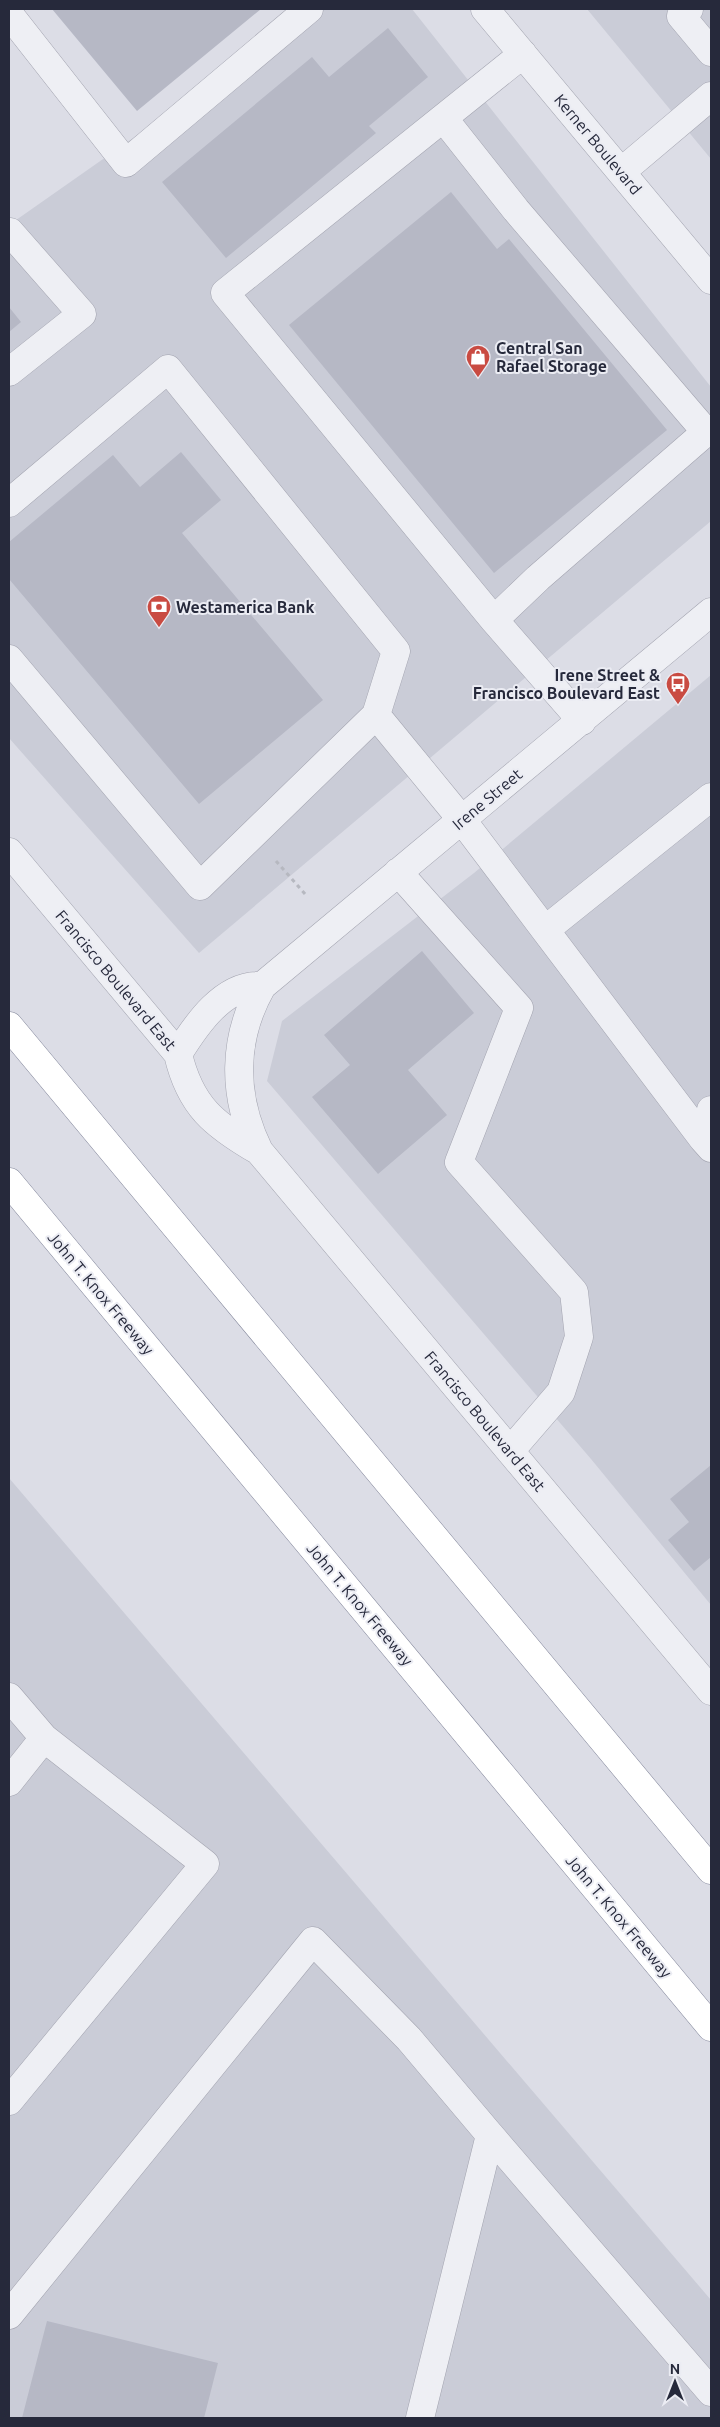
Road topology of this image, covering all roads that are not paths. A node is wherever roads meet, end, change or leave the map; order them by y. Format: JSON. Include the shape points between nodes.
{"nodes":[{"id":1,"x":309,"y":9,"type":"edge"},
{"id":2,"x":486,"y":9,"type":"edge"},
{"id":3,"x":689,"y":9,"type":"edge"},
{"id":4,"x":9,"y":14,"type":"edge"},
{"id":5,"x":711,"y":52,"type":"edge"},
{"id":6,"x":523,"y":54,"type":"junction"},
{"id":7,"x":711,"y":96,"type":"edge"},
{"id":8,"x":444,"y":118,"type":"junction"},
{"id":9,"x":621,"y":172,"type":"junction"},
{"id":10,"x":10,"y":232,"type":"dead end"},
{"id":11,"x":711,"y":280,"type":"edge"},
{"id":12,"x":9,"y":372,"type":"edge"},
{"id":13,"x":9,"y":503,"type":"edge"},
{"id":14,"x":711,"y":612,"type":"edge"},
{"id":15,"x":494,"y":620,"type":"junction"},
{"id":16,"x":9,"y":659,"type":"edge"},
{"id":17,"x":376,"y":715,"type":"junction"},
{"id":18,"x":582,"y":720,"type":"junction"},
{"id":19,"x":711,"y":797,"type":"edge"},
{"id":20,"x":462,"y":820,"type":"junction"},
{"id":21,"x":9,"y":852,"type":"edge"},
{"id":22,"x":398,"y":872,"type":"junction"},
{"id":23,"x":545,"y":930,"type":"junction"},
{"id":24,"x":262,"y":986,"type":"junction"},
{"id":25,"x":9,"y":1026,"type":"edge"},
{"id":26,"x":178,"y":1054,"type":"junction"},
{"id":27,"x":238,"y":1063,"type":"joint"},
{"id":28,"x":711,"y":1110,"type":"edge"},
{"id":29,"x":707,"y":1144,"type":"edge"},
{"id":30,"x":259,"y":1151,"type":"junction"},
{"id":31,"x":9,"y":1182,"type":"edge"},
{"id":32,"x":510,"y":1451,"type":"junction"},
{"id":33,"x":711,"y":1691,"type":"edge"},
{"id":34,"x":9,"y":1697,"type":"edge"},
{"id":35,"x":44,"y":1738,"type":"junction"},
{"id":36,"x":9,"y":1782,"type":"edge"},
{"id":37,"x":711,"y":1870,"type":"edge"},
{"id":38,"x":711,"y":2027,"type":"edge"},
{"id":39,"x":9,"y":2101,"type":"edge"},
{"id":40,"x":490,"y":2135,"type":"junction"},
{"id":41,"x":9,"y":2315,"type":"edge"},
{"id":42,"x":711,"y":2392,"type":"edge"},
{"id":43,"x":420,"y":2418,"type":"edge"}],
"edges":[{"from":1,"to":4,"type":"street","via":[[126,163]]},
{"from":2,"to":6,"type":"street","name":"Kerner Boulevard"},
{"from":3,"to":5,"type":"street","via":[[681,16]]},
{"from":6,"to":8,"type":"street"},
{"from":6,"to":9,"type":"street","name":"Kerner Boulevard"},
{"from":7,"to":9,"type":"street"},
{"from":8,"to":15,"type":"street","via":[[516,210],[706,432]]},
{"from":8,"to":15,"type":"street","via":[[225,293]]},
{"from":9,"to":11,"type":"street","name":"Kerner Boulevard"},
{"from":10,"to":12,"type":"street","via":[[82,314]]},
{"from":13,"to":17,"type":"street","via":[[168,369],[396,651]]},
{"from":14,"to":18,"type":"street","name":"Irene Street"},
{"from":15,"to":18,"type":"street"},
{"from":16,"to":17,"type":"street","via":[[200,886]]},
{"from":17,"to":20,"type":"street"},
{"from":18,"to":20,"type":"street","name":"Irene Street"},
{"from":19,"to":23,"type":"street"},
{"from":20,"to":22,"type":"street","name":"Irene Street"},
{"from":20,"to":23,"type":"street"},
{"from":21,"to":26,"type":"street","name":"Francisco Boulevard East"},
{"from":22,"to":24,"type":"street","name":"Irene Street"},
{"from":22,"to":32,"type":"street","via":[[520,1008],[460,1162],[574,1292],[579,1337],[561,1392]]},
{"from":23,"to":29,"type":"street"},
{"from":24,"to":26,"type":"street","name":"Irene Street","via":[[243,987],[223,1000],[206,1015]]},
{"from":24,"to":27,"type":"street","name":"Irene Street","via":[[243,1028]]},
{"from":25,"to":37,"type":"highway"},
{"from":26,"to":30,"type":"street","name":"Francisco Boulevard East","via":[[191,1094],[203,1109],[235,1137]]},
{"from":27,"to":30,"type":"street","name":"Francisco Boulevard East","via":[[244,1113]]},
{"from":28,"to":29,"type":"street"},
{"from":30,"to":32,"type":"street","name":"Francisco Boulevard East"},
{"from":31,"to":38,"type":"highway","name":"John T. Knox Freeway"},
{"from":32,"to":33,"type":"street","name":"Francisco Boulevard East"},
{"from":34,"to":35,"type":"street"},
{"from":35,"to":36,"type":"street"},
{"from":35,"to":39,"type":"street","via":[[205,1864]]},
{"from":40,"to":41,"type":"street","via":[[409,2039],[313,1941]]},
{"from":40,"to":42,"type":"street"},
{"from":40,"to":43,"type":"street"}]}
